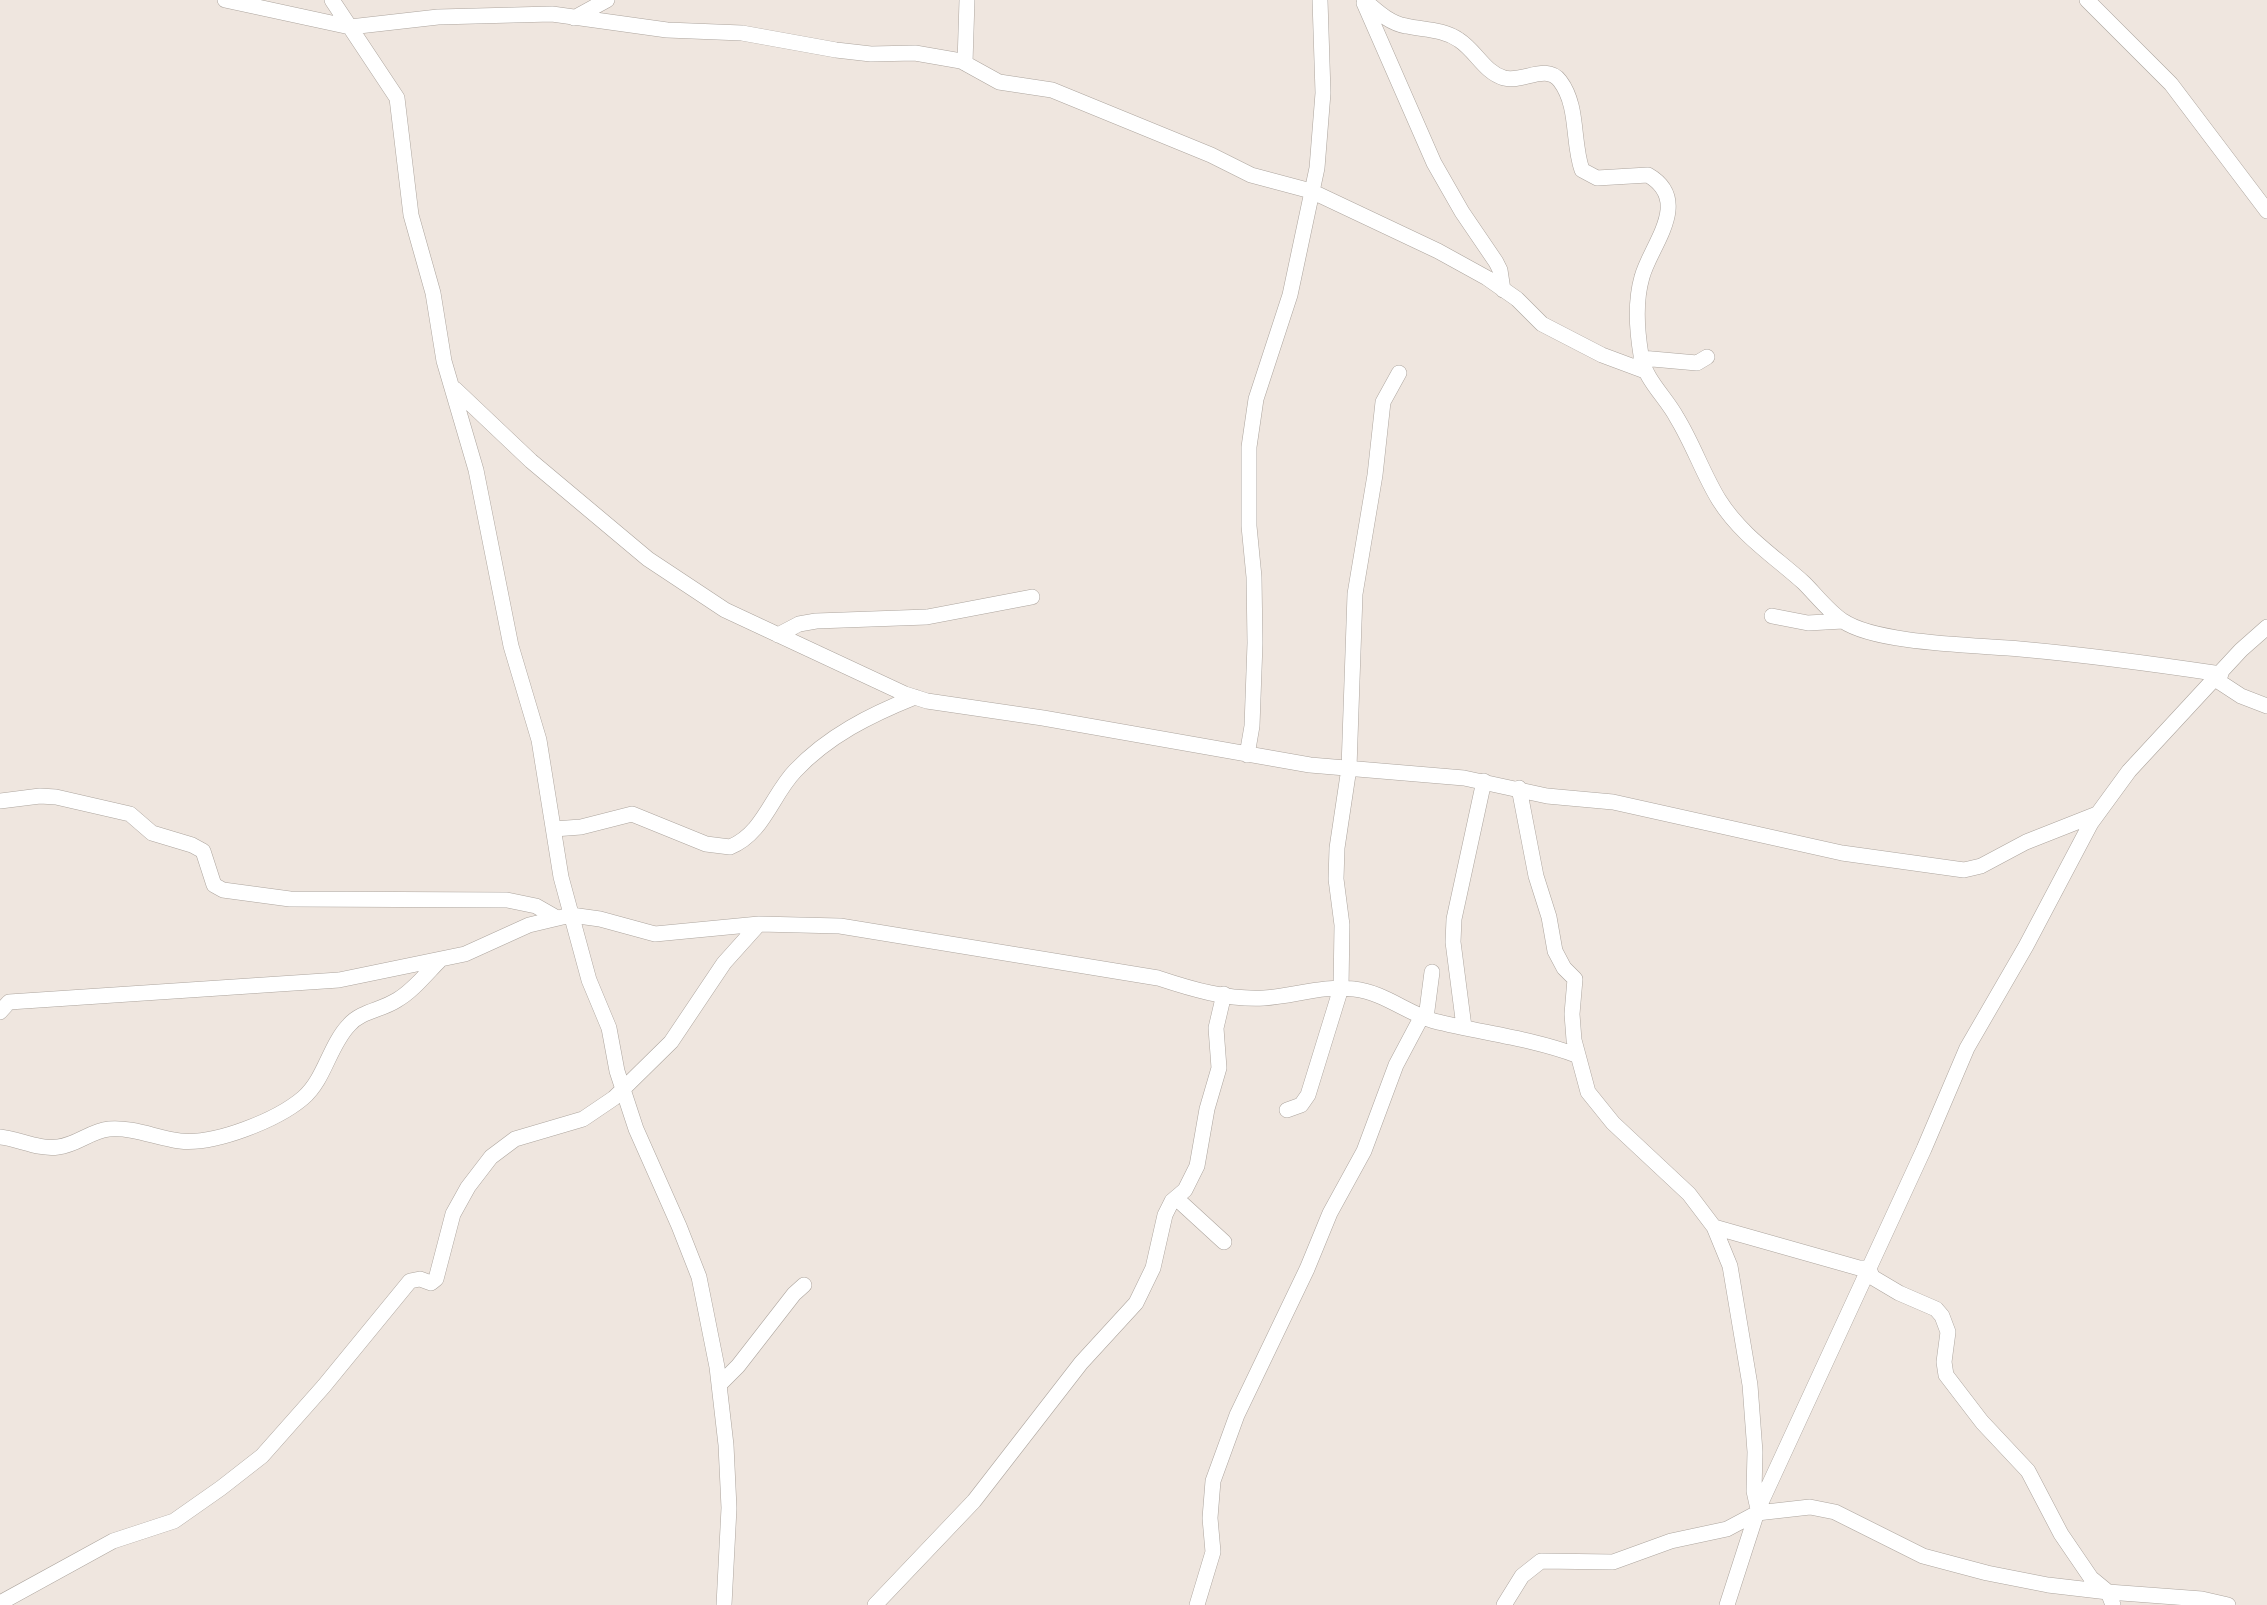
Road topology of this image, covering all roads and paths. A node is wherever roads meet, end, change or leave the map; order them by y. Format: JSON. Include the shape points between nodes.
{"nodes":[{"id":1,"x":225,"y":0,"type":"edge"},
{"id":2,"x":333,"y":0,"type":"edge"},
{"id":3,"x":607,"y":0,"type":"edge"},
{"id":4,"x":967,"y":0,"type":"edge"},
{"id":5,"x":1320,"y":0,"type":"edge"},
{"id":6,"x":1363,"y":0,"type":"edge"},
{"id":7,"x":2087,"y":0,"type":"edge"},
{"id":8,"x":574,"y":18,"type":"junction"},
{"id":9,"x":350,"y":27,"type":"junction"},
{"id":10,"x":965,"y":63,"type":"junction"},
{"id":11,"x":1311,"y":191,"type":"junction"},
{"id":12,"x":2267,"y":211,"type":"edge"},
{"id":13,"x":1503,"y":290,"type":"junction"},
{"id":14,"x":1707,"y":357,"type":"dead end"},
{"id":15,"x":1643,"y":364,"type":"junction"},
{"id":16,"x":1399,"y":373,"type":"dead end"},
{"id":17,"x":454,"y":389,"type":"junction"},
{"id":18,"x":1032,"y":597,"type":"dead end"},
{"id":19,"x":1772,"y":616,"type":"dead end"},
{"id":20,"x":1843,"y":621,"type":"junction"},
{"id":21,"x":2267,"y":627,"type":"edge"},
{"id":22,"x":778,"y":634,"type":"junction"},
{"id":23,"x":2218,"y":677,"type":"junction"},
{"id":24,"x":915,"y":697,"type":"junction"},
{"id":25,"x":2267,"y":706,"type":"edge"},
{"id":26,"x":1247,"y":755,"type":"junction"},
{"id":27,"x":1349,"y":768,"type":"junction"},
{"id":28,"x":1484,"y":781,"type":"junction"},
{"id":29,"x":1519,"y":788,"type":"junction"},
{"id":30,"x":0,"y":801,"type":"edge"},
{"id":31,"x":2097,"y":814,"type":"junction"},
{"id":32,"x":554,"y":829,"type":"junction"},
{"id":33,"x":564,"y":916,"type":"junction"},
{"id":34,"x":759,"y":924,"type":"junction"},
{"id":35,"x":440,"y":960,"type":"junction"},
{"id":36,"x":1432,"y":972,"type":"dead end"},
{"id":37,"x":1341,"y":988,"type":"junction"},
{"id":38,"x":1224,"y":994,"type":"junction"},
{"id":39,"x":0,"y":1012,"type":"edge"},
{"id":40,"x":1424,"y":1017,"type":"junction"},
{"id":41,"x":1464,"y":1027,"type":"junction"},
{"id":42,"x":1576,"y":1055,"type":"junction"},
{"id":43,"x":623,"y":1089,"type":"junction"},
{"id":44,"x":1287,"y":1110,"type":"dead end"},
{"id":45,"x":0,"y":1137,"type":"edge"},
{"id":46,"x":1176,"y":1198,"type":"junction"},
{"id":47,"x":1714,"y":1227,"type":"junction"},
{"id":48,"x":1224,"y":1242,"type":"dead end"},
{"id":49,"x":1869,"y":1268,"type":"junction"},
{"id":50,"x":804,"y":1285,"type":"dead end"},
{"id":51,"x":719,"y":1385,"type":"junction"},
{"id":52,"x":1758,"y":1511,"type":"junction"},
{"id":53,"x":2110,"y":1599,"type":"edge"},
{"id":54,"x":0,"y":1603,"type":"edge"},
{"id":55,"x":724,"y":1605,"type":"edge"},
{"id":56,"x":875,"y":1605,"type":"edge"},
{"id":57,"x":1197,"y":1605,"type":"edge"},
{"id":58,"x":1504,"y":1605,"type":"edge"},
{"id":59,"x":1727,"y":1605,"type":"edge"},
{"id":60,"x":2228,"y":1605,"type":"edge"}],
"edges":[{"from":1,"to":9,"type":"street"},
{"from":2,"to":9,"type":"street"},
{"from":3,"to":8,"type":"street"},
{"from":4,"to":10,"type":"street"},
{"from":5,"to":11,"type":"street","via":[[1323,93],[1317,168]]},
{"from":6,"to":13,"type":"street","via":[[1434,164],[1496,262]]},
{"from":6,"to":15,"type":"street","via":[[1394,22],[1442,32],[1459,40],[1498,76],[1513,80],[1536,74],[1553,75],[1569,102],[1582,170],[1597,178],[1648,175],[1660,185],[1667,218],[1640,286],[1638,326]]},
{"from":7,"to":12,"type":"street","via":[[2171,84]]},
{"from":8,"to":9,"type":"street","via":[[438,17]]},
{"from":8,"to":10,"type":"street","via":[[667,30],[742,33],[815,48],[872,54],[915,53]]},
{"from":9,"to":17,"type":"street","via":[[397,98],[411,216]]},
{"from":10,"to":11,"type":"street","via":[[999,82],[1052,90],[1251,175]]},
{"from":11,"to":13,"type":"street","via":[[1438,251]]},
{"from":11,"to":26,"type":"street","via":[[1290,295],[1252,421],[1248,526],[1255,643]]},
{"from":13,"to":15,"type":"street","via":[[1542,324],[1602,355]]},
{"from":14,"to":15,"type":"street","via":[[1697,363]]},
{"from":15,"to":20,"type":"street","via":[[1736,524]]},
{"from":16,"to":27,"type":"street","via":[[1383,402],[1355,594]]},
{"from":17,"to":22,"type":"street","via":[[531,461],[648,559],[725,610]]},
{"from":17,"to":32,"type":"street","via":[[476,470],[511,646],[539,740]]},
{"from":18,"to":22,"type":"street","via":[[927,617],[816,621]]},
{"from":19,"to":20,"type":"street","via":[[1808,623]]},
{"from":20,"to":23,"type":"street","via":[[1883,634],[1940,644],[2092,657]]},
{"from":21,"to":23,"type":"street"},
{"from":22,"to":24,"type":"street","via":[[885,687]]},
{"from":23,"to":25,"type":"street","via":[[2241,696]]},
{"from":23,"to":31,"type":"street","via":[[2129,771]]},
{"from":24,"to":26,"type":"street"},
{"from":24,"to":32,"type":"street","via":[[861,721],[812,754],[792,773],[756,828],[730,847],[706,844],[632,814],[581,827]]},
{"from":26,"to":27,"type":"street"},
{"from":27,"to":28,"type":"street"},
{"from":27,"to":37,"type":"street","via":[[1336,879],[1342,925]]},
{"from":28,"to":29,"type":"street"},
{"from":28,"to":41,"type":"street","via":[[1454,919],[1453,942]]},
{"from":29,"to":31,"type":"street","via":[[1547,796],[1613,802],[1842,854],[1964,870]]},
{"from":29,"to":42,"type":"street","via":[[1555,951],[1575,979],[1572,1014]]},
{"from":30,"to":33,"type":"street","via":[[56,797],[130,814],[152,833],[199,848],[214,885],[223,890],[290,899],[507,900]]},
{"from":31,"to":49,"type":"street","via":[[1968,1048]]},
{"from":32,"to":33,"type":"street"},
{"from":33,"to":34,"type":"street","via":[[600,919],[655,934]]},
{"from":33,"to":35,"type":"street","via":[[529,925],[465,954]]},
{"from":33,"to":43,"type":"street","via":[[609,1028]]},
{"from":34,"to":38,"type":"street","via":[[840,926],[1158,978]]},
{"from":34,"to":43,"type":"street","via":[[724,963],[671,1042]]},
{"from":35,"to":39,"type":"street","via":[[321,982],[9,1002]]},
{"from":35,"to":45,"type":"street","via":[[398,1000],[349,1024],[301,1099],[253,1125],[210,1139],[188,1140],[109,1129],[56,1148]]},
{"from":36,"to":40,"type":"street"},
{"from":37,"to":38,"type":"street","via":[[1263,998]]},
{"from":37,"to":40,"type":"street","via":[[1368,992]]},
{"from":37,"to":44,"type":"street","via":[[1308,1095],[1301,1104]]},
{"from":38,"to":46,"type":"street","via":[[1216,1028],[1219,1068],[1197,1166],[1185,1190]]},
{"from":40,"to":41,"type":"street"},
{"from":40,"to":57,"type":"street","via":[[1396,1065],[1364,1151],[1330,1213],[1237,1415],[1213,1481],[1213,1552]]},
{"from":41,"to":42,"type":"street"},
{"from":42,"to":47,"type":"street","via":[[1588,1092],[1602,1112],[1689,1194]]},
{"from":43,"to":51,"type":"street","via":[[636,1130],[699,1277]]},
{"from":43,"to":54,"type":"street","via":[[583,1119],[515,1139],[491,1157],[453,1214],[436,1279],[431,1283],[410,1281],[262,1456],[174,1521],[113,1541]]},
{"from":46,"to":48,"type":"street"},
{"from":46,"to":56,"type":"street","via":[[1165,1215],[1153,1268],[1136,1303],[1081,1362],[974,1501]]},
{"from":47,"to":49,"type":"street"},
{"from":47,"to":52,"type":"street","via":[[1730,1266],[1747,1365]]},
{"from":49,"to":52,"type":"street"},
{"from":49,"to":53,"type":"street","via":[[1872,1277],[1936,1309],[1942,1316],[1948,1332],[1946,1375],[1982,1422],[2028,1471],[2061,1534]]},
{"from":50,"to":51,"type":"street"},
{"from":51,"to":55,"type":"street","via":[[728,1471]]},
{"from":52,"to":53,"type":"street","via":[[1826,1508],[1933,1559]]},
{"from":52,"to":58,"type":"street","via":[[1728,1528],[1671,1541],[1613,1562],[1541,1561],[1522,1576]]},
{"from":52,"to":59,"type":"street"},
{"from":53,"to":60,"type":"street","via":[[2202,1599]]}]}
